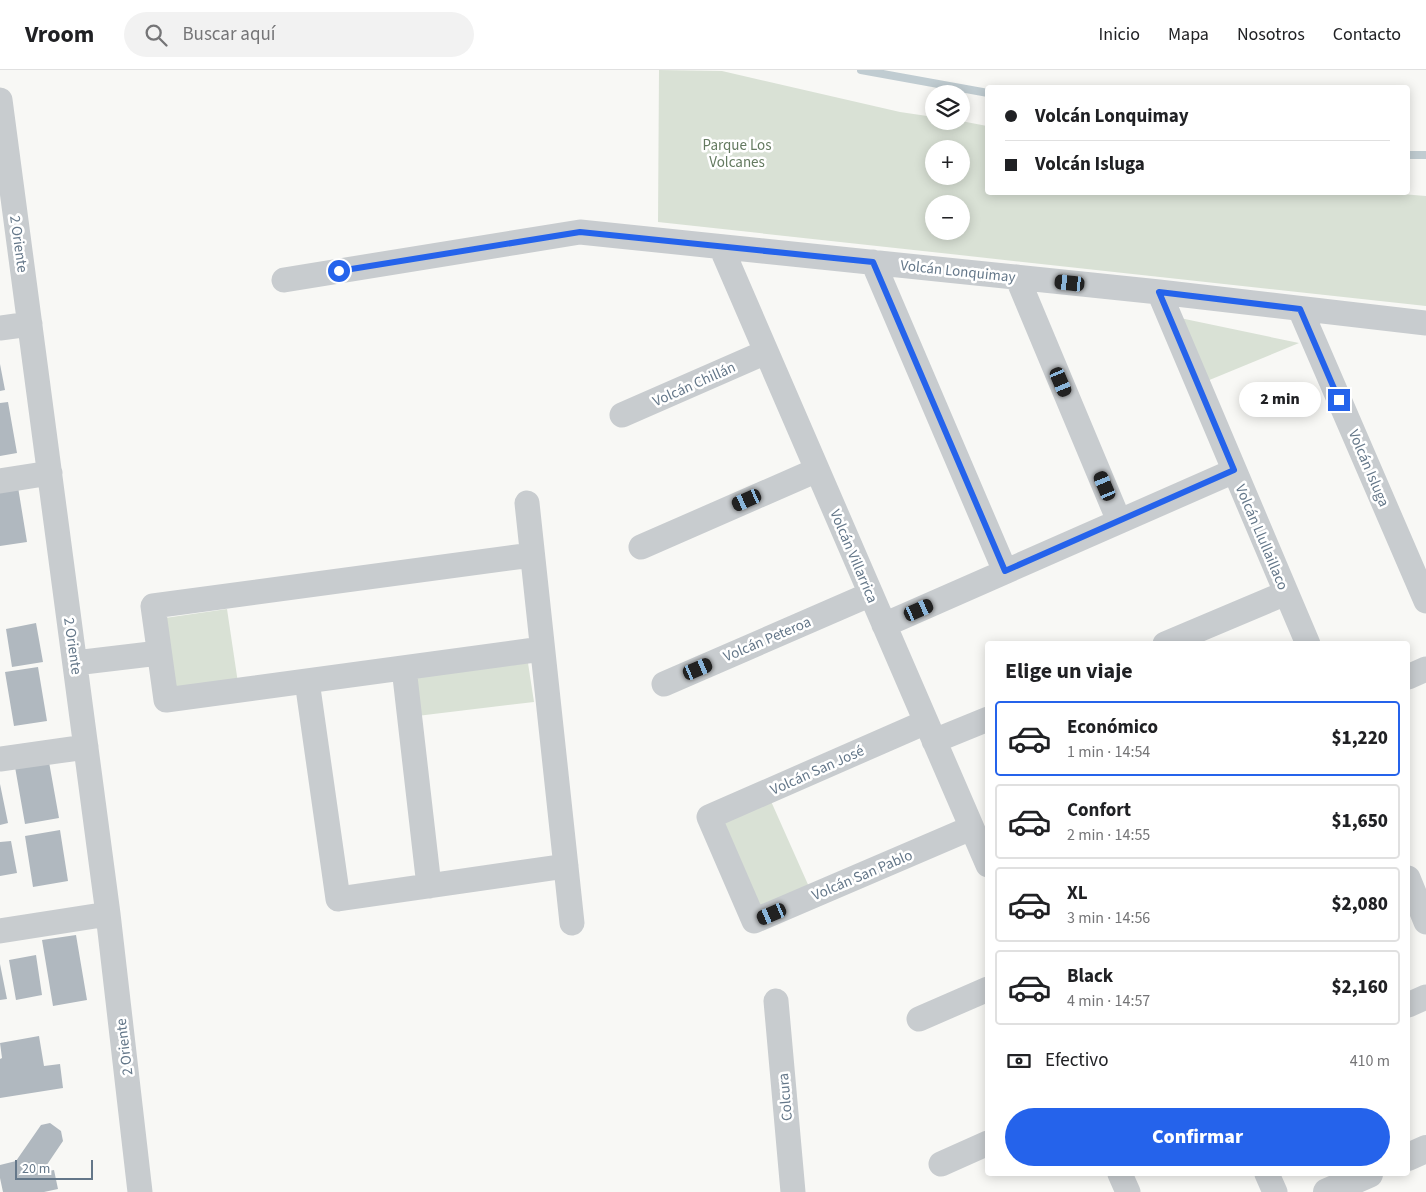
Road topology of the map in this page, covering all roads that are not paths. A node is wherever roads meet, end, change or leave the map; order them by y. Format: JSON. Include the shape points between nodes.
{"nodes":[{"id":1,"x":0,"y":100,"type":"edge"},
{"id":2,"x":5,"y":174,"type":"edge"},
{"id":3,"x":721,"y":247,"type":"junction"},
{"id":4,"x":873,"y":262,"type":"junction"},
{"id":5,"x":1017,"y":277,"type":"junction"},
{"id":6,"x":284,"y":280,"type":"dead end"},
{"id":7,"x":1159,"y":292,"type":"junction"},
{"id":8,"x":1300,"y":309,"type":"junction"},
{"id":9,"x":30,"y":324,"type":"junction"},
{"id":10,"x":1426,"y":324,"type":"edge"},
{"id":11,"x":0,"y":328,"type":"edge"},
{"id":12,"x":766,"y":352,"type":"junction"},
{"id":13,"x":622,"y":415,"type":"dead end"},
{"id":14,"x":817,"y":470,"type":"junction"},
{"id":15,"x":1234,"y":470,"type":"junction"},
{"id":16,"x":50,"y":473,"type":"junction"},
{"id":17,"x":0,"y":481,"type":"edge"},
{"id":18,"x":527,"y":502,"type":"dead end"},
{"id":19,"x":1119,"y":521,"type":"junction"},
{"id":20,"x":641,"y":547,"type":"dead end"},
{"id":21,"x":532,"y":555,"type":"junction"},
{"id":22,"x":1005,"y":571,"type":"junction"},
{"id":23,"x":1286,"y":593,"type":"junction"},
{"id":24,"x":871,"y":594,"type":"junction"},
{"id":25,"x":1426,"y":601,"type":"edge"},
{"id":26,"x":884,"y":625,"type":"junction"},
{"id":27,"x":1172,"y":641,"type":"edge"},
{"id":28,"x":1307,"y":641,"type":"edge"},
{"id":29,"x":542,"y":649,"type":"junction"},
{"id":30,"x":159,"y":653,"type":"junction"},
{"id":31,"x":75,"y":663,"type":"junction"},
{"id":32,"x":404,"y":668,"type":"junction"},
{"id":33,"x":1426,"y":669,"type":"edge"},
{"id":34,"x":1410,"y":676,"type":"edge"},
{"id":35,"x":307,"y":681,"type":"junction"},
{"id":36,"x":664,"y":684,"type":"dead end"},
{"id":37,"x":985,"y":720,"type":"edge"},
{"id":38,"x":930,"y":732,"type":"junction"},
{"id":39,"x":86,"y":747,"type":"junction"},
{"id":40,"x":0,"y":759,"type":"edge"},
{"id":41,"x":971,"y":828,"type":"junction"},
{"id":42,"x":985,"y":857,"type":"edge"},
{"id":43,"x":566,"y":866,"type":"junction"},
{"id":44,"x":1410,"y":883,"type":"edge"},
{"id":45,"x":430,"y":886,"type":"junction"},
{"id":46,"x":108,"y":914,"type":"junction"},
{"id":47,"x":754,"y":921,"type":"joint"},
{"id":48,"x":1426,"y":922,"type":"edge"},
{"id":49,"x":572,"y":923,"type":"dead end"},
{"id":50,"x":0,"y":931,"type":"edge"},
{"id":51,"x":985,"y":990,"type":"edge"},
{"id":52,"x":1426,"y":997,"type":"edge"},
{"id":53,"x":776,"y":1001,"type":"dead end"},
{"id":54,"x":1410,"y":1004,"type":"edge"},
{"id":55,"x":920,"y":1019,"type":"dead end"},
{"id":56,"x":985,"y":1144,"type":"edge"},
{"id":57,"x":1426,"y":1149,"type":"edge"},
{"id":58,"x":1410,"y":1156,"type":"edge"},
{"id":59,"x":940,"y":1164,"type":"dead end"},
{"id":60,"x":1121,"y":1176,"type":"edge"},
{"id":61,"x":1268,"y":1176,"type":"edge"},
{"id":62,"x":1364,"y":1176,"type":"edge"},
{"id":63,"x":140,"y":1192,"type":"edge"},
{"id":64,"x":793,"y":1192,"type":"edge"},
{"id":65,"x":1128,"y":1192,"type":"edge"},
{"id":66,"x":1275,"y":1192,"type":"edge"},
{"id":67,"x":1327,"y":1192,"type":"edge"}],
"edges":[{"from":1,"to":2,"type":"street","name":"2 Oriente"},
{"from":2,"to":9,"type":"street","name":"2 Oriente"},
{"from":3,"to":4,"type":"street","name":"Volcán Lonquimay"},
{"from":3,"to":6,"type":"street","name":"Volcán Lonquimay","via":[[580,232]]},
{"from":3,"to":12,"type":"street","name":"Volcán Villarrica"},
{"from":4,"to":5,"type":"street","name":"Volcán Lonquimay"},
{"from":4,"to":22,"type":"street"},
{"from":5,"to":7,"type":"street","name":"Volcán Lonquimay"},
{"from":5,"to":19,"type":"street"},
{"from":7,"to":8,"type":"street","name":"Volcán Lonquimay"},
{"from":7,"to":15,"type":"street","name":"Volcán Llullaillaco"},
{"from":8,"to":10,"type":"street","name":"Volcán Lonquimay"},
{"from":8,"to":25,"type":"street","name":"Volcán Isluga"},
{"from":9,"to":11,"type":"street"},
{"from":9,"to":16,"type":"street","name":"2 Oriente"},
{"from":12,"to":13,"type":"street","name":"Volcán Chillán"},
{"from":12,"to":14,"type":"street","name":"Volcán Villarrica"},
{"from":14,"to":20,"type":"street"},
{"from":14,"to":24,"type":"street","name":"Volcán Villarrica"},
{"from":15,"to":19,"type":"street"},
{"from":15,"to":23,"type":"street","name":"Volcán Llullaillaco"},
{"from":16,"to":17,"type":"street"},
{"from":16,"to":31,"type":"street","name":"2 Oriente"},
{"from":18,"to":21,"type":"street"},
{"from":19,"to":22,"type":"street"},
{"from":21,"to":29,"type":"street"},
{"from":21,"to":30,"type":"street","via":[[153,606]]},
{"from":22,"to":26,"type":"street"},
{"from":23,"to":27,"type":"street"},
{"from":23,"to":28,"type":"street","name":"Volcán Llullaillaco"},
{"from":24,"to":26,"type":"street","name":"Volcán Villarrica"},
{"from":24,"to":36,"type":"street","name":"Volcán Peteroa"},
{"from":26,"to":38,"type":"street","name":"Volcán Villarrica"},
{"from":29,"to":32,"type":"street"},
{"from":29,"to":43,"type":"street"},
{"from":30,"to":31,"type":"street"},
{"from":30,"to":35,"type":"street","via":[[166,700]]},
{"from":31,"to":39,"type":"street","name":"2 Oriente"},
{"from":32,"to":35,"type":"street"},
{"from":32,"to":45,"type":"street"},
{"from":33,"to":34,"type":"street"},
{"from":35,"to":45,"type":"street","via":[[338,899]]},
{"from":37,"to":38,"type":"street","name":"Volcán San José"},
{"from":38,"to":41,"type":"street","name":"Volcán Villarrica"},
{"from":38,"to":47,"type":"street","name":"Volcán San José","via":[[709,817]]},
{"from":39,"to":40,"type":"street"},
{"from":39,"to":46,"type":"street","name":"2 Oriente"},
{"from":41,"to":42,"type":"street","name":"Volcán Villarrica"},
{"from":41,"to":47,"type":"street","name":"Volcán San Pablo"},
{"from":43,"to":45,"type":"street"},
{"from":43,"to":49,"type":"street"},
{"from":44,"to":48,"type":"street"},
{"from":46,"to":50,"type":"street"},
{"from":46,"to":63,"type":"street","name":"2 Oriente"},
{"from":51,"to":55,"type":"street"},
{"from":52,"to":54,"type":"street"},
{"from":53,"to":64,"type":"street","name":"Colcura"},
{"from":56,"to":59,"type":"street"},
{"from":57,"to":58,"type":"street"},
{"from":60,"to":65,"type":"street"},
{"from":61,"to":66,"type":"street"},
{"from":62,"to":67,"type":"street"}]}
